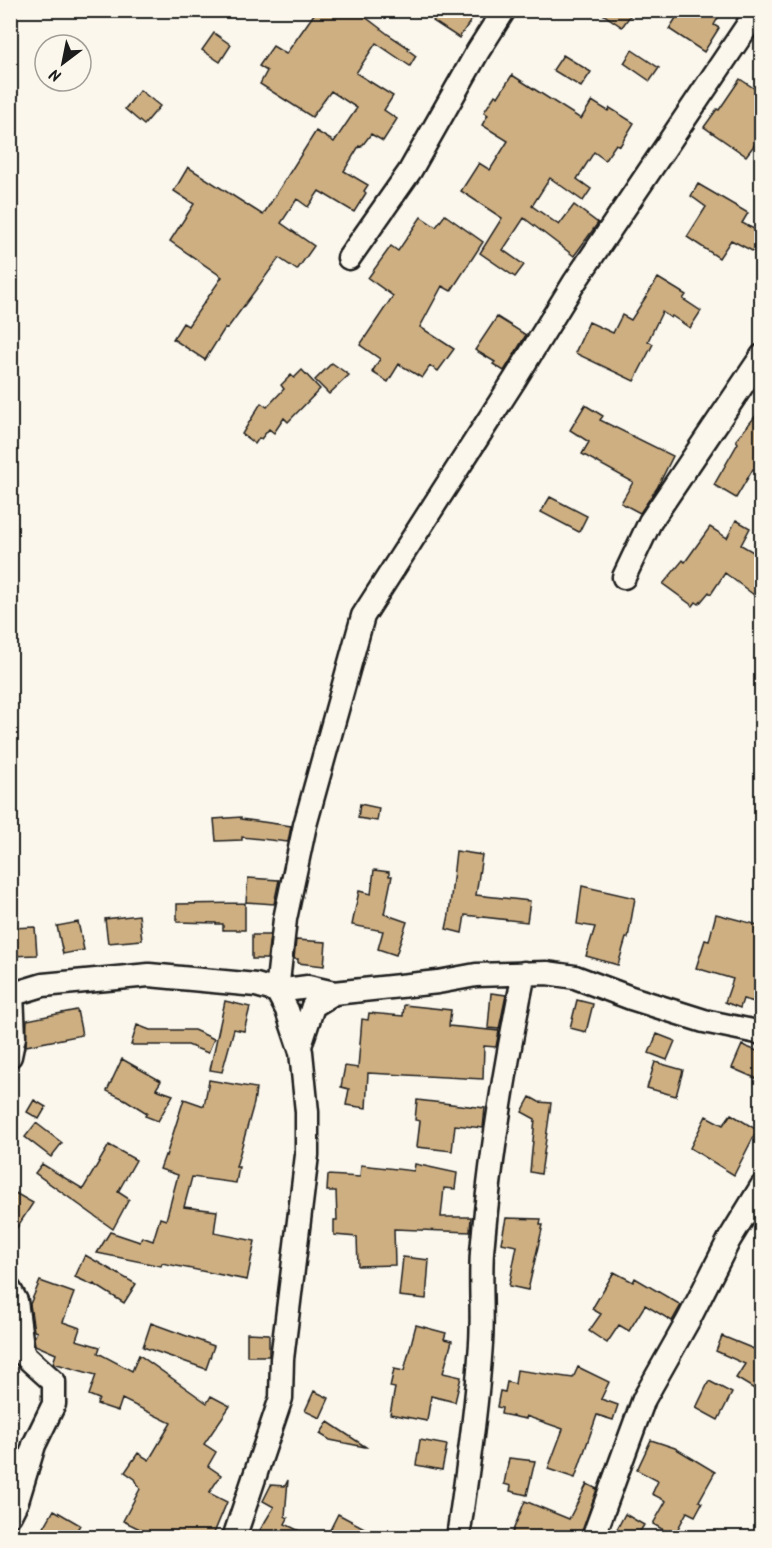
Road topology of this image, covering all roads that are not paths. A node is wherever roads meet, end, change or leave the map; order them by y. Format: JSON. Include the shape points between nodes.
{"nodes":[{"id":1,"x":504,"y":10,"type":"edge"},
{"id":2,"x":758,"y":10,"type":"edge"},
{"id":3,"x":349,"y":258,"type":"dead end"},
{"id":4,"x":762,"y":356,"type":"edge"},
{"id":5,"x":624,"y":577,"type":"dead end"},
{"id":6,"x":524,"y":974,"type":"junction"},
{"id":7,"x":277,"y":991,"type":"junction"},
{"id":8,"x":334,"y":993,"type":"junction"},
{"id":9,"x":11,"y":994,"type":"edge"},
{"id":10,"x":762,"y":1033,"type":"edge"},
{"id":11,"x":300,"y":1046,"type":"junction"},
{"id":12,"x":10,"y":1056,"type":"edge"},
{"id":13,"x":762,"y":1186,"type":"edge"},
{"id":14,"x":10,"y":1290,"type":"edge"},
{"id":15,"x":10,"y":1515,"type":"edge"},
{"id":16,"x":234,"y":1538,"type":"edge"},
{"id":17,"x":458,"y":1538,"type":"edge"},
{"id":18,"x":593,"y":1538,"type":"edge"}],
"edges":[{"from":1,"to":3,"type":"street","via":[[410,171]]},
{"from":2,"to":7,"type":"street","via":[[574,282],[363,616],[305,825],[285,919]]},
{"from":4,"to":5,"type":"street","via":[[650,522]]},
{"from":6,"to":8,"type":"street","via":[[476,975]]},
{"from":6,"to":10,"type":"street","via":[[575,977],[704,1021]]},
{"from":6,"to":17,"type":"street","via":[[492,1162],[482,1255],[481,1342]]},
{"from":7,"to":8,"type":"street","via":[[308,987]]},
{"from":7,"to":9,"type":"street","via":[[256,985],[149,975],[43,985]]},
{"from":7,"to":11,"type":"street"},
{"from":8,"to":11,"type":"street","via":[[313,1006]]},
{"from":9,"to":12,"type":"street","via":[[14,1037]]},
{"from":11,"to":16,"type":"street","via":[[307,1155],[282,1359],[281,1398]]},
{"from":13,"to":18,"type":"street","via":[[644,1399]]},
{"from":14,"to":15,"type":"street","via":[[16,1301],[23,1354],[54,1382],[54,1404],[34,1445]]}]}
